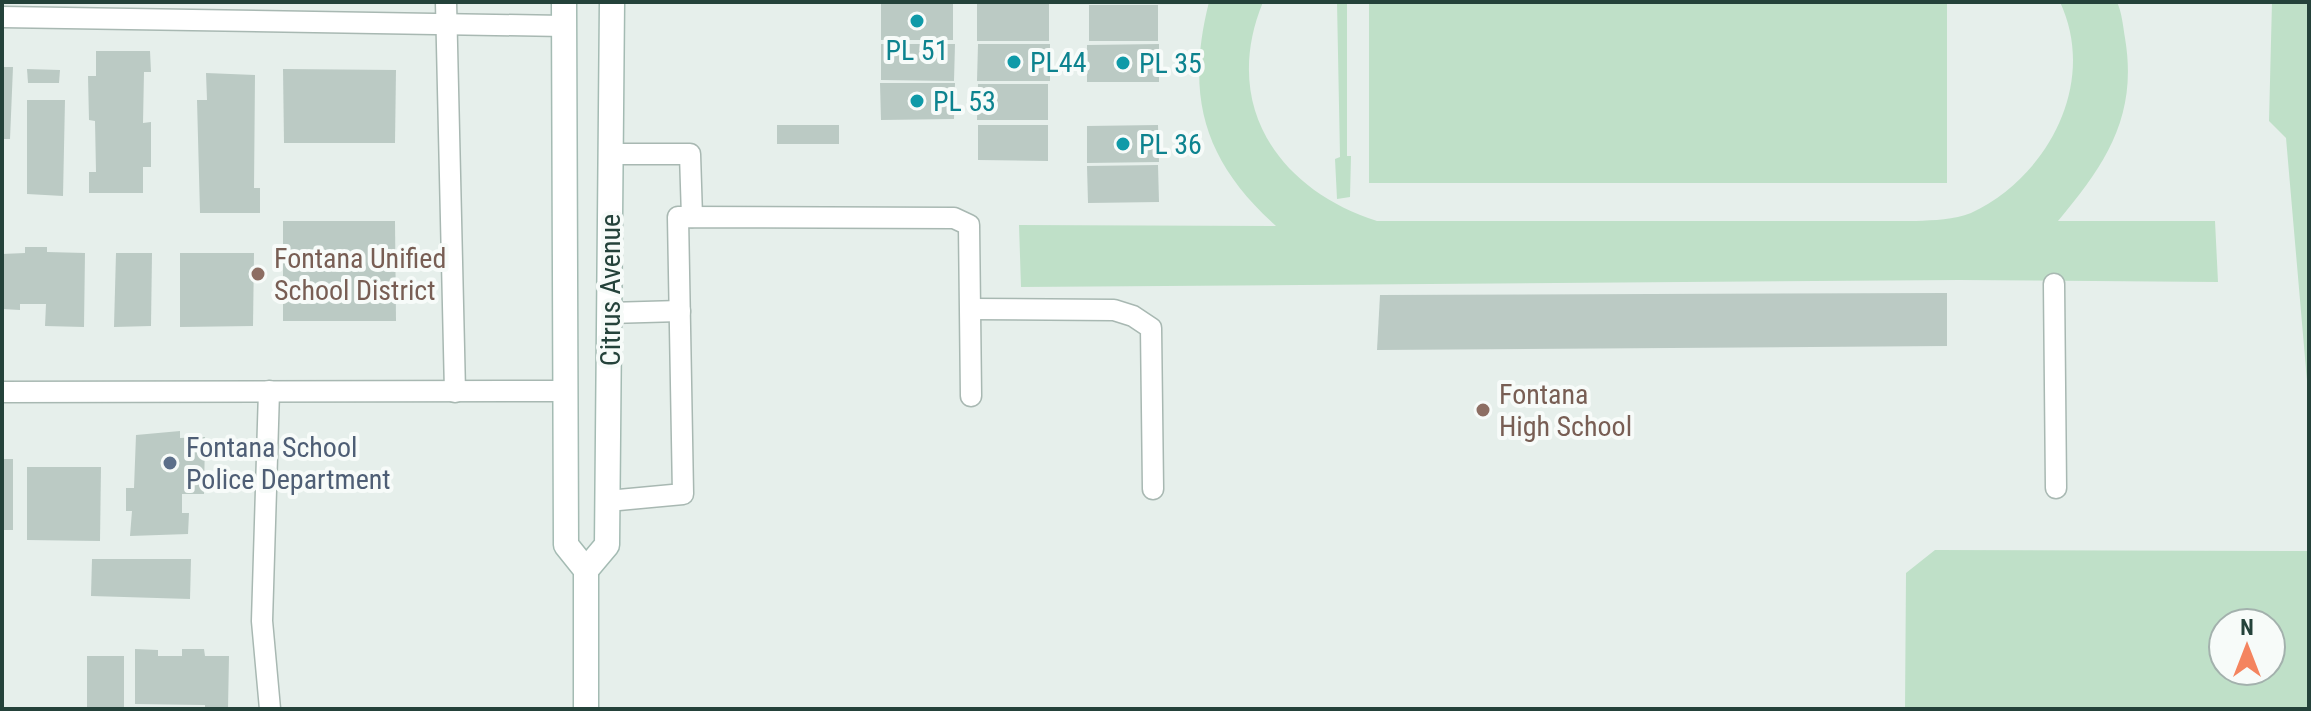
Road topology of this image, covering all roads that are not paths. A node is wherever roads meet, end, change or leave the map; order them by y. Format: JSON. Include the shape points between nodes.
{"nodes":[{"id":1,"x":446,"y":2,"type":"edge"},
{"id":2,"x":612,"y":2,"type":"edge"},
{"id":3,"x":564,"y":14,"type":"edge"},
{"id":4,"x":2,"y":17,"type":"edge"},
{"id":5,"x":445,"y":24,"type":"junction"},
{"id":6,"x":611,"y":154,"type":"junction"},
{"id":7,"x":692,"y":217,"type":"junction"},
{"id":8,"x":2054,"y":284,"type":"dead end"},
{"id":9,"x":971,"y":309,"type":"junction"},
{"id":10,"x":680,"y":311,"type":"junction"},
{"id":11,"x":609,"y":313,"type":"junction"},
{"id":12,"x":269,"y":391,"type":"junction"},
{"id":13,"x":565,"y":391,"type":"junction"},
{"id":14,"x":2,"y":392,"type":"edge"},
{"id":15,"x":455,"y":392,"type":"junction"},
{"id":16,"x":971,"y":396,"type":"dead end"},
{"id":17,"x":2056,"y":488,"type":"dead end"},
{"id":18,"x":1153,"y":489,"type":"dead end"},
{"id":19,"x":608,"y":501,"type":"junction"},
{"id":20,"x":586,"y":570,"type":"junction"},
{"id":21,"x":270,"y":709,"type":"edge"},
{"id":22,"x":586,"y":709,"type":"edge"}],
"edges":[{"from":1,"to":5,"type":"lane"},
{"from":2,"to":6,"type":"main road","name":"Citrus Avenue"},
{"from":3,"to":5,"type":"lane"},
{"from":3,"to":13,"type":"main road","name":"Citrus Avenue"},
{"from":4,"to":5,"type":"lane"},
{"from":5,"to":15,"type":"lane"},
{"from":6,"to":7,"type":"lane","via":[[690,154]]},
{"from":6,"to":11,"type":"main road","name":"Citrus Avenue"},
{"from":7,"to":9,"type":"lane","via":[[954,218],[969,225]]},
{"from":7,"to":10,"type":"lane","via":[[678,217]]},
{"from":8,"to":17,"type":"lane"},
{"from":9,"to":16,"type":"lane"},
{"from":9,"to":18,"type":"lane","via":[[1114,310],[1151,328]]},
{"from":10,"to":11,"type":"lane"},
{"from":10,"to":19,"type":"lane","via":[[683,494]]},
{"from":11,"to":19,"type":"main road","name":"Citrus Avenue"},
{"from":12,"to":14,"type":"lane"},
{"from":12,"to":15,"type":"lane"},
{"from":12,"to":21,"type":"lane","via":[[262,621]]},
{"from":13,"to":15,"type":"lane"},
{"from":13,"to":20,"type":"main road","name":"Citrus Avenue","via":[[566,545]]},
{"from":19,"to":20,"type":"main road","name":"Citrus Avenue","via":[[607,545]]},
{"from":20,"to":22,"type":"main road"}]}
